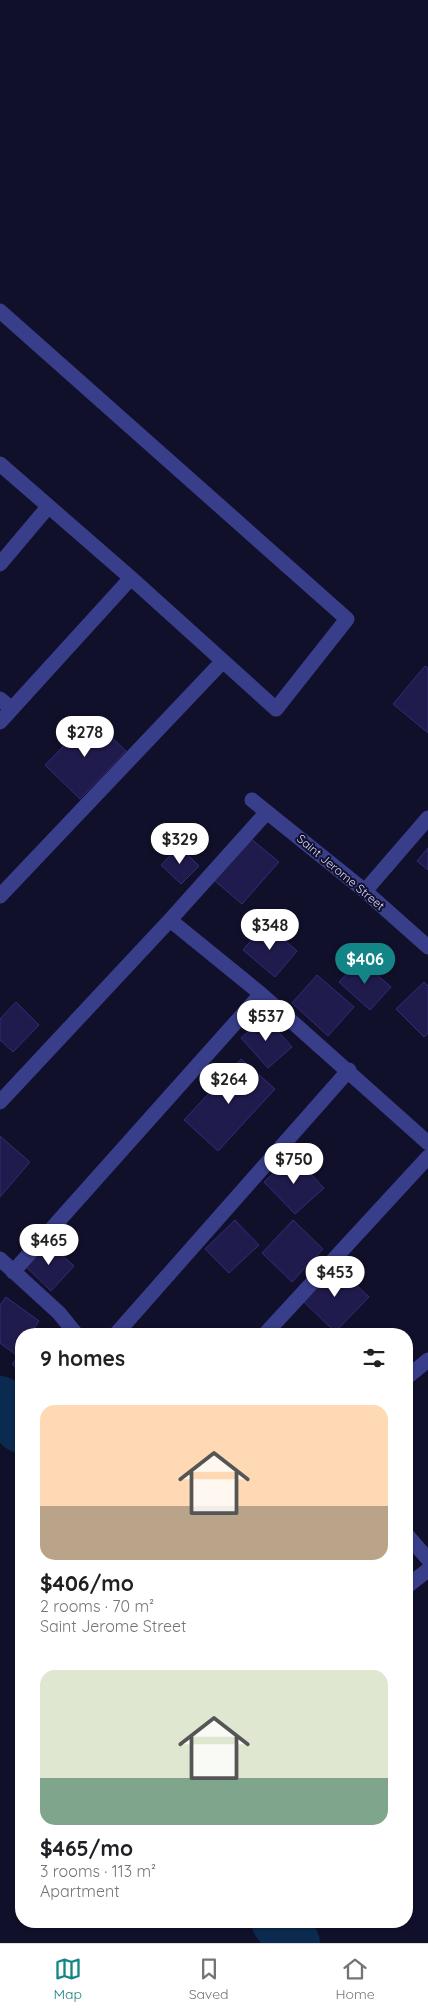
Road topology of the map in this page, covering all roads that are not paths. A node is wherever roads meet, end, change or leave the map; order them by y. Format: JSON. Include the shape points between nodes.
{"nodes":[{"id":1,"x":0,"y":311,"type":"edge"},
{"id":2,"x":0,"y":464,"type":"edge"},
{"id":3,"x":48,"y":507,"type":"junction"},
{"id":4,"x":0,"y":564,"type":"edge"},
{"id":5,"x":131,"y":578,"type":"junction"},
{"id":6,"x":223,"y":661,"type":"junction"},
{"id":7,"x":0,"y":700,"type":"edge"},
{"id":8,"x":12,"y":710,"type":"junction"},
{"id":9,"x":0,"y":722,"type":"edge"},
{"id":10,"x":252,"y":800,"type":"dead end"},
{"id":11,"x":267,"y":812,"type":"junction"},
{"id":12,"x":428,"y":818,"type":"edge"},
{"id":13,"x":365,"y":891,"type":"junction"},
{"id":14,"x":0,"y":896,"type":"edge"},
{"id":15,"x":170,"y":920,"type":"junction"},
{"id":16,"x":428,"y":947,"type":"edge"},
{"id":17,"x":261,"y":994,"type":"junction"},
{"id":18,"x":349,"y":1070,"type":"junction"},
{"id":19,"x":0,"y":1102,"type":"edge"},
{"id":20,"x":428,"y":1143,"type":"edge"},
{"id":21,"x":428,"y":1156,"type":"edge"},
{"id":22,"x":0,"y":1259,"type":"edge"},
{"id":23,"x":13,"y":1272,"type":"junction"},
{"id":24,"x":71,"y":1328,"type":"edge"},
{"id":25,"x":121,"y":1328,"type":"edge"},
{"id":26,"x":270,"y":1328,"type":"edge"},
{"id":27,"x":428,"y":1360,"type":"edge"},
{"id":28,"x":413,"y":1372,"type":"edge"},
{"id":29,"x":413,"y":1542,"type":"edge"},
{"id":30,"x":428,"y":1559,"type":"edge"},
{"id":31,"x":428,"y":1570,"type":"edge"},
{"id":32,"x":413,"y":1582,"type":"edge"}],
"edges":[{"from":1,"to":6,"type":"street","via":[[348,619],[276,709]]},
{"from":2,"to":3,"type":"street"},
{"from":3,"to":4,"type":"street"},
{"from":3,"to":5,"type":"street"},
{"from":5,"to":6,"type":"street"},
{"from":5,"to":8,"type":"street"},
{"from":6,"to":14,"type":"street"},
{"from":7,"to":8,"type":"street"},
{"from":8,"to":9,"type":"street"},
{"from":10,"to":11,"type":"street","name":"Saint Jerome Street"},
{"from":11,"to":13,"type":"street","name":"Saint Jerome Street"},
{"from":11,"to":15,"type":"street"},
{"from":12,"to":13,"type":"street"},
{"from":13,"to":16,"type":"street","name":"Saint Jerome Street"},
{"from":15,"to":17,"type":"street"},
{"from":15,"to":19,"type":"street"},
{"from":17,"to":18,"type":"street"},
{"from":17,"to":23,"type":"street"},
{"from":18,"to":20,"type":"street"},
{"from":18,"to":25,"type":"street"},
{"from":21,"to":26,"type":"street"},
{"from":22,"to":23,"type":"street"},
{"from":23,"to":24,"type":"street"},
{"from":27,"to":28,"type":"street"},
{"from":29,"to":30,"type":"street"},
{"from":31,"to":32,"type":"street"}]}
